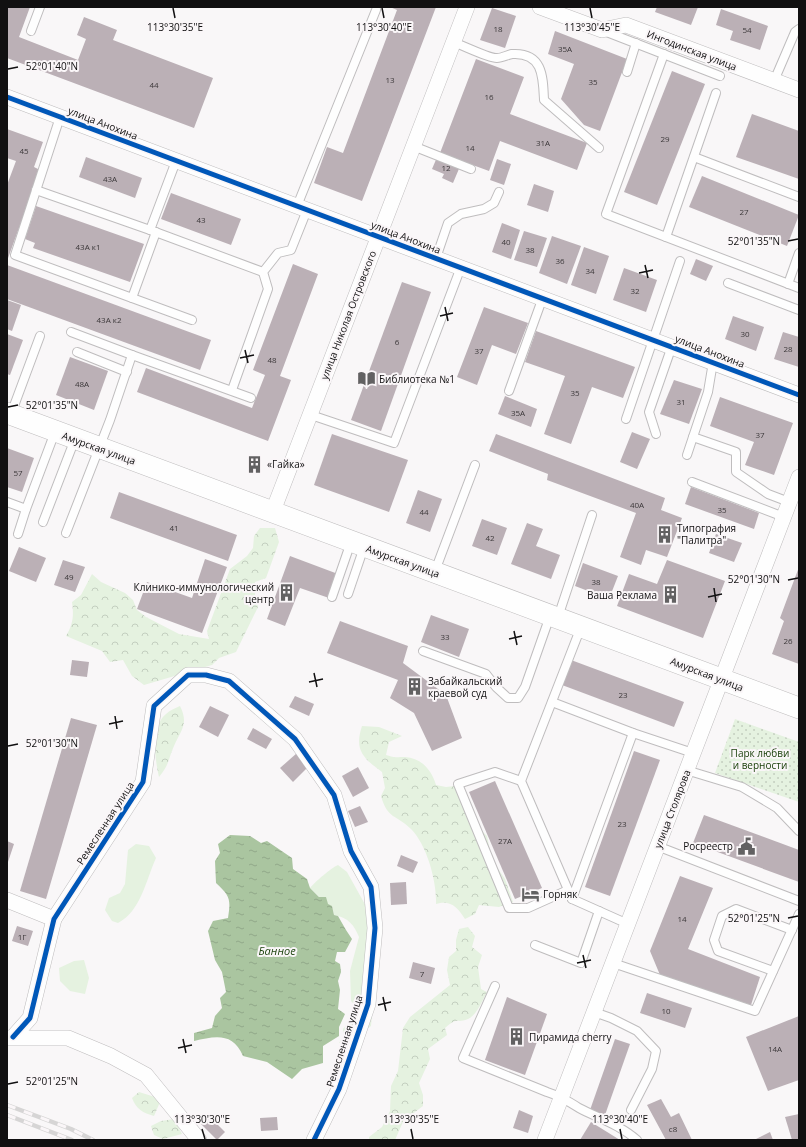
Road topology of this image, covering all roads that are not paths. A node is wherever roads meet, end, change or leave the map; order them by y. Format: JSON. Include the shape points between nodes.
{"nodes":[{"id":1,"x":40,"y":7,"type":"edge"},
{"id":2,"x":467,"y":7,"type":"edge"},
{"id":3,"x":540,"y":7,"type":"edge"},
{"id":4,"x":376,"y":10,"type":"dead end"},
{"id":5,"x":799,"y":29,"type":"edge"},
{"id":6,"x":602,"y":30,"type":"junction"},
{"id":7,"x":31,"y":31,"type":"dead end"},
{"id":8,"x":453,"y":42,"type":"junction"},
{"id":9,"x":636,"y":43,"type":"junction"},
{"id":10,"x":664,"y":54,"type":"junction"},
{"id":11,"x":627,"y":72,"type":"dead end"},
{"id":12,"x":720,"y":76,"type":"dead end"},
{"id":13,"x":774,"y":81,"type":"junction"},
{"id":14,"x":799,"y":90,"type":"edge"},
{"id":15,"x":716,"y":93,"type":"dead end"},
{"id":16,"x":7,"y":97,"type":"edge"},
{"id":17,"x":60,"y":117,"type":"junction"},
{"id":18,"x":413,"y":146,"type":"junction"},
{"id":19,"x":598,"y":148,"type":"dead end"},
{"id":20,"x":694,"y":157,"type":"junction"},
{"id":21,"x":176,"y":161,"type":"junction"},
{"id":22,"x":471,"y":169,"type":"dead end"},
{"id":23,"x":36,"y":190,"type":"junction"},
{"id":24,"x":499,"y":192,"type":"dead end"},
{"id":25,"x":799,"y":197,"type":"edge"},
{"id":26,"x":302,"y":208,"type":"junction"},
{"id":27,"x":153,"y":231,"type":"junction"},
{"id":28,"x":378,"y":236,"type":"junction"},
{"id":29,"x":666,"y":237,"type":"junction"},
{"id":30,"x":799,"y":253,"type":"edge"},
{"id":31,"x":436,"y":258,"type":"junction"},
{"id":32,"x":680,"y":261,"type":"dead end"},
{"id":33,"x":460,"y":268,"type":"junction"},
{"id":34,"x":263,"y":272,"type":"junction"},
{"id":35,"x":728,"y":283,"type":"dead end"},
{"id":36,"x":788,"y":284,"type":"junction"},
{"id":37,"x":799,"y":288,"type":"edge"},
{"id":38,"x":543,"y":297,"type":"junction"},
{"id":39,"x":132,"y":298,"type":"junction"},
{"id":40,"x":799,"y":310,"type":"edge"},
{"id":41,"x":192,"y":320,"type":"dead end"},
{"id":42,"x":71,"y":332,"type":"dead end"},
{"id":43,"x":40,"y":336,"type":"dead end"},
{"id":44,"x":654,"y":339,"type":"junction"},
{"id":45,"x":672,"y":346,"type":"junction"},
{"id":46,"x":77,"y":352,"type":"dead end"},
{"id":47,"x":132,"y":356,"type":"junction"},
{"id":48,"x":713,"y":362,"type":"junction"},
{"id":49,"x":127,"y":372,"type":"junction"},
{"id":50,"x":232,"y":390,"type":"junction"},
{"id":51,"x":509,"y":391,"type":"dead end"},
{"id":52,"x":799,"y":395,"type":"edge"},
{"id":53,"x":251,"y":398,"type":"dead end"},
{"id":54,"x":9,"y":414,"type":"edge"},
{"id":55,"x":311,"y":415,"type":"junction"},
{"id":56,"x":626,"y":419,"type":"dead end"},
{"id":57,"x":55,"y":432,"type":"junction"},
{"id":58,"x":656,"y":434,"type":"dead end"},
{"id":59,"x":693,"y":437,"type":"junction"},
{"id":60,"x":75,"y":439,"type":"junction"},
{"id":61,"x":99,"y":448,"type":"junction"},
{"id":62,"x":687,"y":455,"type":"dead end"},
{"id":63,"x":475,"y":465,"type":"dead end"},
{"id":64,"x":799,"y":477,"type":"edge"},
{"id":65,"x":692,"y":482,"type":"dead end"},
{"id":66,"x":7,"y":502,"type":"edge"},
{"id":67,"x":789,"y":502,"type":"junction"},
{"id":68,"x":26,"y":509,"type":"junction"},
{"id":69,"x":272,"y":511,"type":"junction"},
{"id":70,"x":592,"y":515,"type":"dead end"},
{"id":71,"x":784,"y":517,"type":"junction"},
{"id":72,"x":43,"y":522,"type":"dead end"},
{"id":73,"x":66,"y":533,"type":"dead end"},
{"id":74,"x":18,"y":534,"type":"dead end"},
{"id":75,"x":358,"y":544,"type":"junction"},
{"id":76,"x":434,"y":572,"type":"junction"},
{"id":77,"x":348,"y":594,"type":"dead end"},
{"id":78,"x":332,"y":597,"type":"dead end"},
{"id":79,"x":554,"y":616,"type":"junction"},
{"id":80,"x":581,"y":626,"type":"junction"},
{"id":81,"x":423,"y":651,"type":"dead end"},
{"id":82,"x":721,"y":679,"type":"junction"},
{"id":83,"x":552,"y":702,"type":"junction"},
{"id":84,"x":799,"y":708,"type":"edge"},
{"id":85,"x":633,"y":733,"type":"junction"},
{"id":86,"x":693,"y":753,"type":"junction"},
{"id":87,"x":686,"y":770,"type":"junction"},
{"id":88,"x":521,"y":781,"type":"junction"},
{"id":89,"x":799,"y":831,"type":"edge"},
{"id":90,"x":658,"y":846,"type":"junction"},
{"id":91,"x":568,"y":890,"type":"junction"},
{"id":92,"x":572,"y":899,"type":"junction"},
{"id":93,"x":7,"y":900,"type":"edge"},
{"id":94,"x":799,"y":902,"type":"edge"},
{"id":95,"x":599,"y":911,"type":"junction"},
{"id":96,"x":799,"y":914,"type":"edge"},
{"id":97,"x":54,"y":919,"type":"junction"},
{"id":98,"x":628,"y":924,"type":"junction"},
{"id":99,"x":792,"y":930,"type":"junction"},
{"id":100,"x":535,"y":945,"type":"dead end"},
{"id":101,"x":613,"y":963,"type":"junction"},
{"id":102,"x":773,"y":971,"type":"junction"},
{"id":103,"x":495,"y":986,"type":"dead end"},
{"id":104,"x":594,"y":1012,"type":"junction"},
{"id":105,"x":10,"y":1037,"type":"edge"},
{"id":106,"x":562,"y":1096,"type":"junction"},
{"id":107,"x":631,"y":1110,"type":"dead end"},
{"id":108,"x":199,"y":1140,"type":"edge"},
{"id":109,"x":314,"y":1140,"type":"edge"},
{"id":110,"x":545,"y":1140,"type":"edge"},
{"id":111,"x":636,"y":1140,"type":"edge"}],
"edges":[{"from":1,"to":7,"type":"lane"},
{"from":2,"to":8,"type":"street","name":"улица Николая Островского"},
{"from":3,"to":6,"type":"street"},
{"from":4,"to":26,"type":"lane"},
{"from":5,"to":13,"type":"lane","via":[[795,32]]},
{"from":6,"to":9,"type":"lane"},
{"from":6,"to":13,"type":"street","name":"Ингодинская улица","via":[[626,25]]},
{"from":8,"to":18,"type":"street","name":"улица Николая Островского"},
{"from":8,"to":19,"type":"lane","via":[[496,59],[512,54],[527,57],[538,64],[543,76],[544,100]]},
{"from":9,"to":10,"type":"lane"},
{"from":9,"to":11,"type":"lane"},
{"from":10,"to":12,"type":"lane"},
{"from":10,"to":29,"type":"lane","via":[[606,214]]},
{"from":13,"to":14,"type":"street","name":"Ингодинская улица"},
{"from":15,"to":20,"type":"lane"},
{"from":16,"to":17,"type":"street","name":"улица Анохина"},
{"from":17,"to":21,"type":"street","name":"улица Анохина"},
{"from":17,"to":23,"type":"lane"},
{"from":18,"to":22,"type":"lane"},
{"from":18,"to":28,"type":"street","name":"улица Николая Островского"},
{"from":20,"to":25,"type":"lane"},
{"from":20,"to":29,"type":"lane"},
{"from":21,"to":26,"type":"street","name":"улица Анохина"},
{"from":21,"to":27,"type":"lane"},
{"from":23,"to":27,"type":"lane"},
{"from":23,"to":39,"type":"lane","via":[[14,255]]},
{"from":24,"to":31,"type":"lane","via":[[494,203],[484,209],[461,214],[448,223]]},
{"from":26,"to":28,"type":"street","name":"улица Анохина"},
{"from":26,"to":34,"type":"lane","via":[[291,250],[278,254]]},
{"from":27,"to":34,"type":"lane"},
{"from":27,"to":39,"type":"lane"},
{"from":28,"to":31,"type":"street","name":"улица Анохина"},
{"from":28,"to":55,"type":"street","name":"улица Николая Островского"},
{"from":29,"to":36,"type":"lane"},
{"from":30,"to":36,"type":"lane"},
{"from":31,"to":33,"type":"street","name":"улица Анохина"},
{"from":32,"to":44,"type":"lane"},
{"from":33,"to":38,"type":"street","name":"улица Анохина"},
{"from":33,"to":55,"type":"lane","via":[[394,443]]},
{"from":34,"to":50,"type":"lane","via":[[268,289]]},
{"from":35,"to":40,"type":"lane"},
{"from":36,"to":37,"type":"lane"},
{"from":38,"to":44,"type":"street","name":"улица Анохина"},
{"from":38,"to":51,"type":"lane"},
{"from":39,"to":41,"type":"lane"},
{"from":42,"to":47,"type":"lane"},
{"from":43,"to":54,"type":"lane"},
{"from":44,"to":45,"type":"street","name":"улица Анохина"},
{"from":44,"to":56,"type":"lane"},
{"from":45,"to":48,"type":"street","name":"улица Анохина"},
{"from":45,"to":58,"type":"lane","via":[[649,412]]},
{"from":46,"to":49,"type":"lane"},
{"from":47,"to":49,"type":"lane"},
{"from":47,"to":50,"type":"lane"},
{"from":48,"to":52,"type":"street","name":"улица Анохина"},
{"from":48,"to":59,"type":"lane","via":[[708,392]]},
{"from":49,"to":61,"type":"lane"},
{"from":50,"to":53,"type":"lane"},
{"from":54,"to":57,"type":"main road","name":"Амурская улица"},
{"from":55,"to":69,"type":"street","name":"улица Николая Островского"},
{"from":57,"to":60,"type":"main road","name":"Амурская улица"},
{"from":57,"to":68,"type":"lane"},
{"from":59,"to":62,"type":"lane"},
{"from":59,"to":67,"type":"lane","via":[[736,452],[736,472],[768,494]]},
{"from":60,"to":61,"type":"main road","name":"Амурская улица"},
{"from":60,"to":72,"type":"lane"},
{"from":61,"to":69,"type":"main road","name":"Амурская улица"},
{"from":61,"to":73,"type":"lane"},
{"from":63,"to":76,"type":"lane"},
{"from":64,"to":67,"type":"street","name":"улица Столярова"},
{"from":65,"to":71,"type":"lane"},
{"from":66,"to":68,"type":"lane"},
{"from":67,"to":71,"type":"street","name":"улица Столярова"},
{"from":68,"to":74,"type":"lane"},
{"from":69,"to":75,"type":"main road","name":"Амурская улица"},
{"from":70,"to":79,"type":"lane"},
{"from":71,"to":82,"type":"street","name":"улица Столярова"},
{"from":75,"to":76,"type":"main road","name":"Амурская улица"},
{"from":75,"to":77,"type":"lane"},
{"from":75,"to":78,"type":"lane"},
{"from":76,"to":79,"type":"main road","name":"Амурская улица"},
{"from":79,"to":80,"type":"main road","name":"Амурская улица"},
{"from":79,"to":81,"type":"lane","via":[[518,698],[508,698],[496,688],[486,674]]},
{"from":80,"to":82,"type":"main road","name":"Амурская улица"},
{"from":80,"to":83,"type":"lane"},
{"from":82,"to":84,"type":"main road","name":"Амурская улица"},
{"from":82,"to":86,"type":"street","name":"улица Столярова"},
{"from":83,"to":85,"type":"lane"},
{"from":83,"to":88,"type":"lane"},
{"from":85,"to":86,"type":"lane"},
{"from":85,"to":92,"type":"lane"},
{"from":86,"to":87,"type":"street","name":"улица Столярова"},
{"from":87,"to":89,"type":"lane","via":[[742,787],[777,808]]},
{"from":87,"to":90,"type":"street","name":"улица Столярова"},
{"from":88,"to":91,"type":"lane"},
{"from":88,"to":91,"type":"lane","via":[[495,772],[458,784],[509,908],[528,908]]},
{"from":90,"to":94,"type":"lane"},
{"from":90,"to":98,"type":"street","name":"улица Столярова"},
{"from":91,"to":92,"type":"lane"},
{"from":92,"to":95,"type":"lane"},
{"from":93,"to":97,"type":"street"},
{"from":95,"to":98,"type":"lane"},
{"from":95,"to":100,"type":"lane","via":[[581,963]]},
{"from":96,"to":99,"type":"lane"},
{"from":97,"to":105,"type":"street","name":"Ремесленная улица","via":[[30,1018]]},
{"from":97,"to":109,"type":"street","name":"Ремесленная улица","via":[[143,782],[154,706],[188,675],[206,675],[229,681],[295,739],[334,795],[351,850],[371,886],[375,928],[368,1004],[340,1089]]},
{"from":98,"to":101,"type":"street","name":"улица Столярова"},
{"from":99,"to":102,"type":"lane"},
{"from":99,"to":102,"type":"lane","via":[[736,909],[722,916],[714,940],[718,951]]},
{"from":101,"to":102,"type":"lane","via":[[755,1011]]},
{"from":101,"to":104,"type":"street","name":"улица Столярова"},
{"from":103,"to":106,"type":"lane","via":[[463,1058]]},
{"from":104,"to":106,"type":"street","name":"улица Столярова"},
{"from":104,"to":107,"type":"lane","via":[[637,1031],[656,1051],[652,1069]]},
{"from":105,"to":108,"type":"street","via":[[68,1038],[146,1075]]},
{"from":106,"to":110,"type":"street","name":"улица Столярова"},
{"from":106,"to":111,"type":"lane","via":[[626,1131]]}]}
